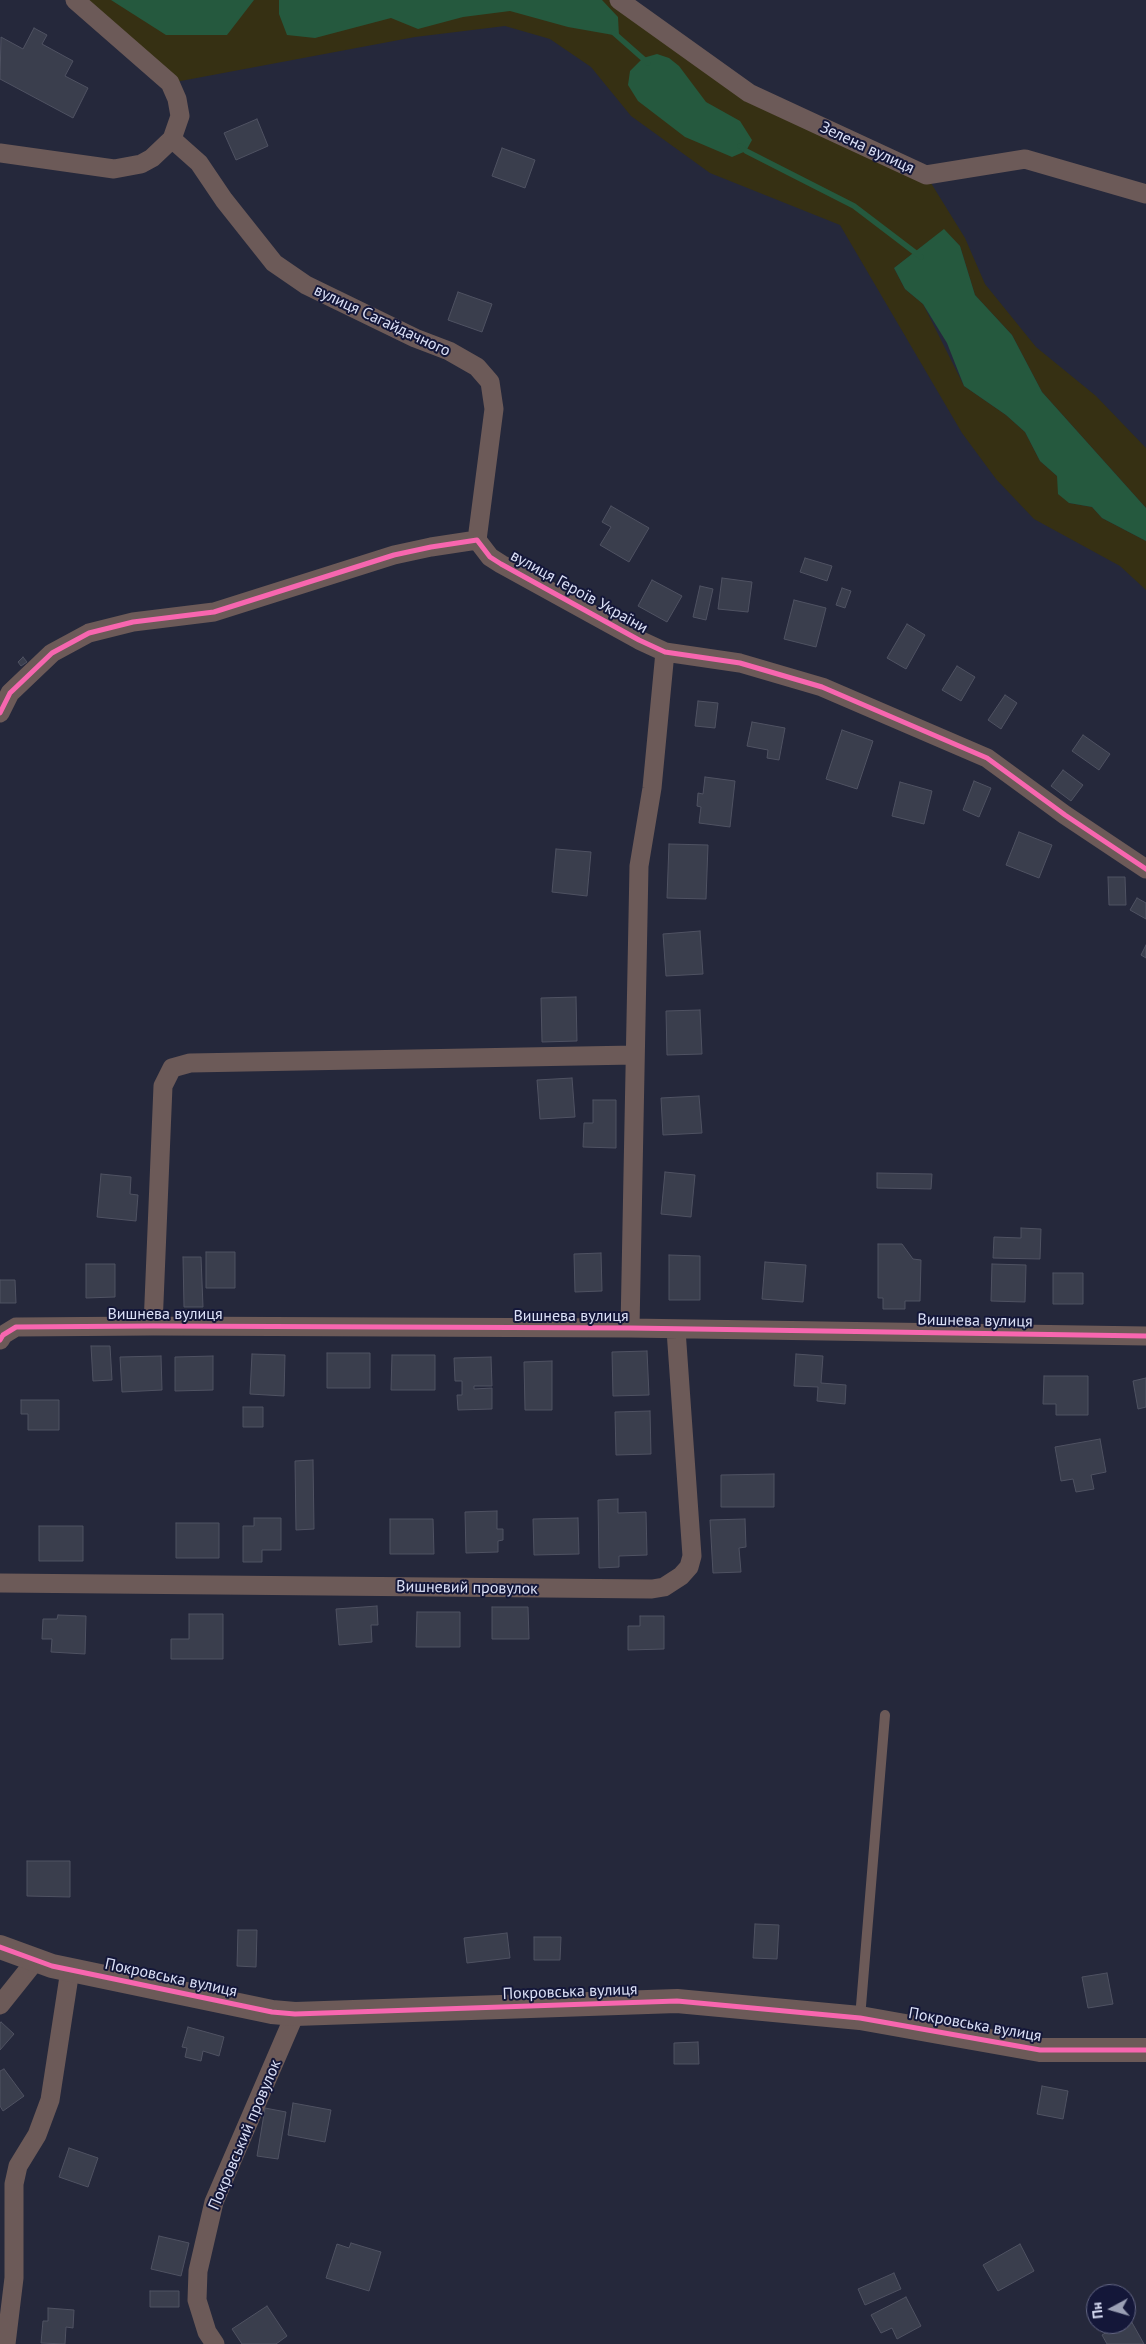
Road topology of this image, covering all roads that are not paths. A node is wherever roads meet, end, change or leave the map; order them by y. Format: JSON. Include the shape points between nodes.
{"nodes":[{"id":1,"x":75,"y":0,"type":"edge"},
{"id":2,"x":619,"y":0,"type":"edge"},
{"id":3,"x":172,"y":138,"type":"junction"},
{"id":4,"x":0,"y":153,"type":"edge"},
{"id":5,"x":1146,"y":194,"type":"edge"},
{"id":6,"x":477,"y":540,"type":"junction"},
{"id":7,"x":665,"y":652,"type":"junction"},
{"id":8,"x":5,"y":694,"type":"edge"},
{"id":9,"x":0,"y":713,"type":"edge"},
{"id":10,"x":1146,"y":869,"type":"edge"},
{"id":11,"x":635,"y":1055,"type":"junction"},
{"id":12,"x":153,"y":1326,"type":"junction"},
{"id":13,"x":630,"y":1328,"type":"junction"},
{"id":14,"x":676,"y":1330,"type":"junction"},
{"id":15,"x":1146,"y":1336,"type":"edge"},
{"id":16,"x":0,"y":1340,"type":"edge"},
{"id":17,"x":0,"y":1583,"type":"edge"},
{"id":18,"x":885,"y":1715,"type":"dead end"},
{"id":19,"x":0,"y":1947,"type":"edge"},
{"id":20,"x":36,"y":1960,"type":"junction"},
{"id":21,"x":70,"y":1970,"type":"junction"},
{"id":22,"x":0,"y":2005,"type":"edge"},
{"id":23,"x":296,"y":2014,"type":"junction"},
{"id":24,"x":860,"y":2018,"type":"junction"},
{"id":25,"x":1145,"y":2050,"type":"edge"},
{"id":26,"x":6,"y":2344,"type":"edge"},
{"id":27,"x":215,"y":2344,"type":"edge"}],
"edges":[{"from":1,"to":3,"type":"street","via":[[170,83],[180,116]]},
{"from":2,"to":5,"type":"street","name":"Зелена вулиця","via":[[749,93],[926,175],[1024,159]]},
{"from":3,"to":4,"type":"street","via":[[142,164],[114,169]]},
{"from":3,"to":6,"type":"street","name":"вулиця Сагайдачного","via":[[199,163],[262,250],[288,274],[415,338],[449,351],[477,367],[490,382],[494,409]]},
{"from":6,"to":7,"type":"street","name":"вулиця Героїв України","via":[[490,557],[501,564]]},
{"from":6,"to":8,"type":"street","via":[[394,555],[214,612],[133,622],[97,631],[52,653]]},
{"from":7,"to":10,"type":"street","name":"вулиця Героїв України","via":[[740,663],[822,687],[987,758]]},
{"from":7,"to":11,"type":"street","via":[[652,788],[639,866]]},
{"from":8,"to":9,"type":"street"},
{"from":11,"to":12,"type":"street","via":[[190,1062],[172,1068],[163,1086]]},
{"from":11,"to":13,"type":"street"},
{"from":12,"to":13,"type":"street","name":"Вишнева вулиця"},
{"from":12,"to":16,"type":"street","name":"Вишнева вулиця","via":[[16,1327]]},
{"from":13,"to":14,"type":"street","name":"Вишнева вулиця"},
{"from":14,"to":15,"type":"street","name":"Вишнева вулиця"},
{"from":14,"to":17,"type":"street","name":"Вишневий провулок","via":[[692,1556],[682,1576],[664,1587],[652,1590]]},
{"from":18,"to":24,"type":"lane"},
{"from":19,"to":20,"type":"street","name":"Покровська вулиця"},
{"from":20,"to":21,"type":"street","name":"Покровська вулиця"},
{"from":20,"to":22,"type":"street"},
{"from":21,"to":23,"type":"street","name":"Покровська вулиця","via":[[272,2012]]},
{"from":21,"to":26,"type":"street","via":[[50,2100],[37,2135],[18,2166],[14,2184],[14,2278]]},
{"from":23,"to":24,"type":"street","name":"Покровська вулиця","via":[[677,2001]]},
{"from":23,"to":27,"type":"street","name":"Покровський провулок","via":[[214,2202],[198,2271],[197,2300]]},
{"from":24,"to":25,"type":"street","name":"Покровська вулиця","via":[[1040,2050]]}]}
